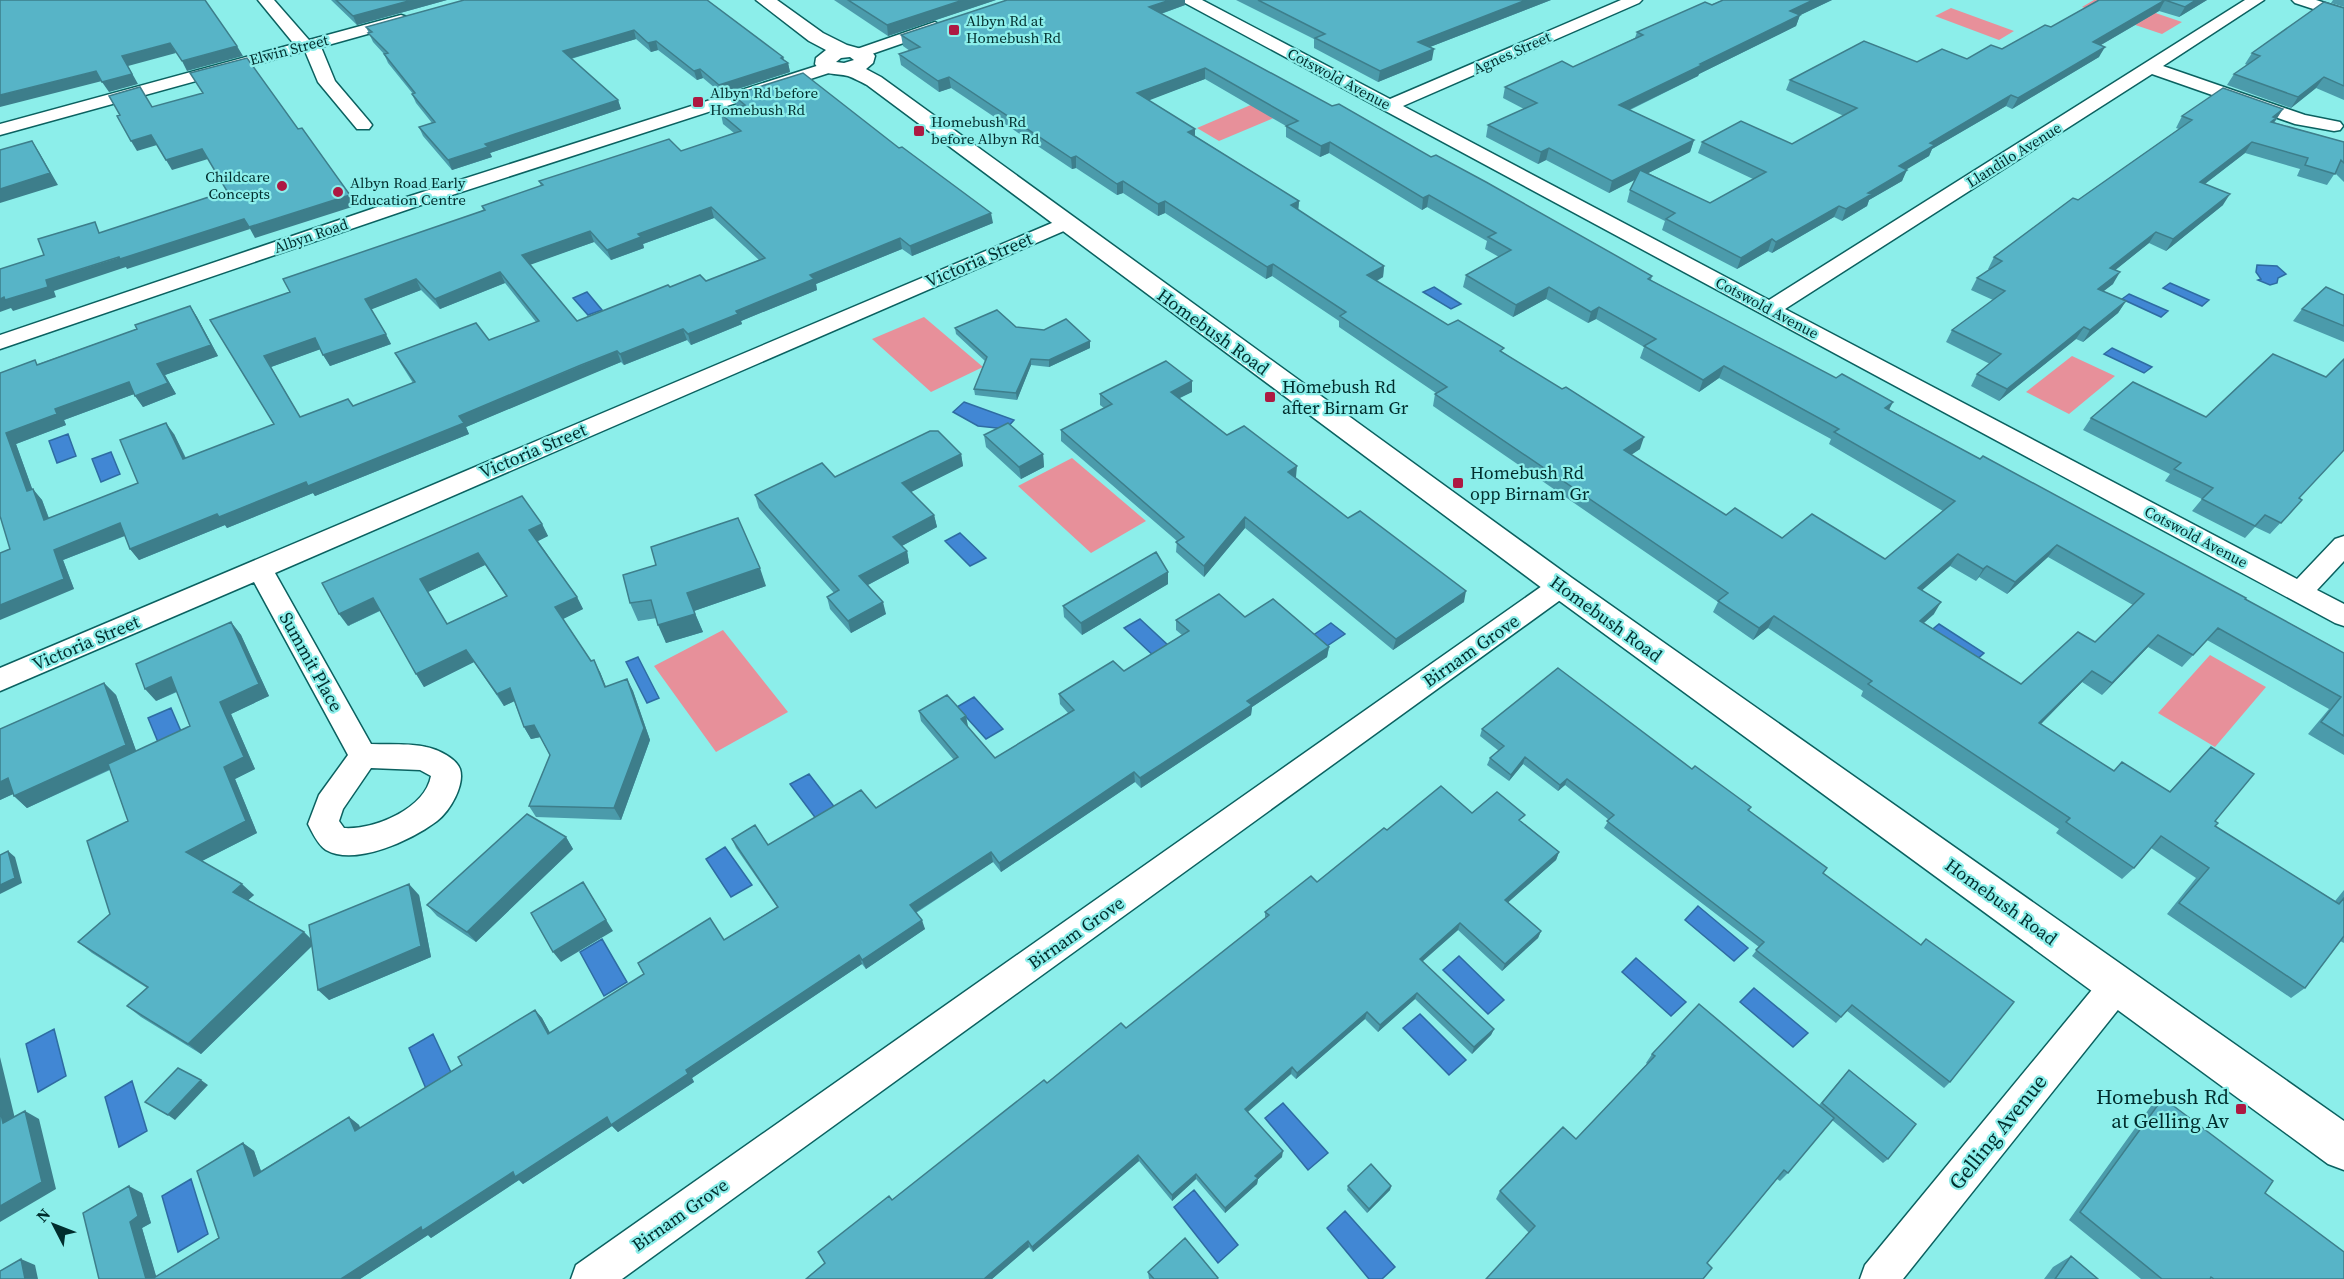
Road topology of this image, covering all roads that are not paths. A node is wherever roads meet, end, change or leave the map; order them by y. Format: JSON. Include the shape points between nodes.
{"nodes":[{"id":1,"x":266,"y":0,"type":"edge"},
{"id":2,"x":765,"y":0,"type":"edge"},
{"id":3,"x":1190,"y":0,"type":"edge"},
{"id":4,"x":1634,"y":0,"type":"edge"},
{"id":5,"x":2256,"y":0,"type":"edge"},
{"id":6,"x":2300,"y":0,"type":"edge"},
{"id":7,"x":2344,"y":14,"type":"edge"},
{"id":8,"x":419,"y":15,"type":"edge"},
{"id":9,"x":951,"y":22,"type":"edge"},
{"id":10,"x":308,"y":45,"type":"junction"},
{"id":11,"x":849,"y":63,"type":"junction"},
{"id":12,"x":2152,"y":68,"type":"junction"},
{"id":13,"x":1389,"y":106,"type":"junction"},
{"id":14,"x":363,"y":125,"type":"dead end"},
{"id":15,"x":2334,"y":126,"type":"dead end"},
{"id":16,"x":0,"y":130,"type":"edge"},
{"id":17,"x":1066,"y":223,"type":"junction"},
{"id":18,"x":1770,"y":309,"type":"junction"},
{"id":19,"x":0,"y":342,"type":"edge"},
{"id":20,"x":2344,"y":545,"type":"edge"},
{"id":21,"x":260,"y":568,"type":"junction"},
{"id":22,"x":1561,"y":586,"type":"junction"},
{"id":23,"x":2300,"y":592,"type":"junction"},
{"id":24,"x":2344,"y":616,"type":"edge"},
{"id":25,"x":0,"y":680,"type":"edge"},
{"id":26,"x":363,"y":756,"type":"dead end"},
{"id":27,"x":2117,"y":985,"type":"junction"},
{"id":28,"x":2344,"y":1148,"type":"edge"},
{"id":29,"x":590,"y":1279,"type":"edge"},
{"id":30,"x":1879,"y":1279,"type":"edge"}],
"edges":[{"from":1,"to":10,"type":"street","via":[[301,42]]},
{"from":2,"to":11,"type":"main road","name":"Homebush Road"},
{"from":3,"to":13,"type":"street","name":"Cotswold Avenue"},
{"from":4,"to":13,"type":"street","name":"Agnes Street"},
{"from":5,"to":12,"type":"street","name":"Llandilo Avenue"},
{"from":6,"to":7,"type":"street"},
{"from":8,"to":10,"type":"street","name":"Elwin Street"},
{"from":9,"to":11,"type":"street","name":"Albyn Road"},
{"from":10,"to":14,"type":"street","via":[[315,50],[329,86]]},
{"from":10,"to":16,"type":"street","name":"Elwin Street"},
{"from":11,"to":17,"type":"main road","name":"Homebush Road"},
{"from":11,"to":19,"type":"street","name":"Albyn Road","via":[[414,201]]},
{"from":12,"to":15,"type":"street","via":[[2301,120]]},
{"from":12,"to":18,"type":"street","name":"Llandilo Avenue"},
{"from":13,"to":18,"type":"street","name":"Cotswold Avenue"},
{"from":17,"to":21,"type":"street","name":"Victoria Street"},
{"from":17,"to":22,"type":"main road","name":"Homebush Road"},
{"from":18,"to":23,"type":"street","name":"Cotswold Avenue"},
{"from":20,"to":23,"type":"street"},
{"from":21,"to":25,"type":"street","name":"Victoria Street"},
{"from":21,"to":26,"type":"street","name":"Summit Place"},
{"from":22,"to":27,"type":"main road","name":"Homebush Road"},
{"from":22,"to":29,"type":"street","name":"Birnam Grove"},
{"from":23,"to":24,"type":"street","name":"Cotswold Avenue"},
{"from":27,"to":28,"type":"main road","name":"Homebush Road"},
{"from":27,"to":30,"type":"street","name":"Gelling Avenue"}]}
